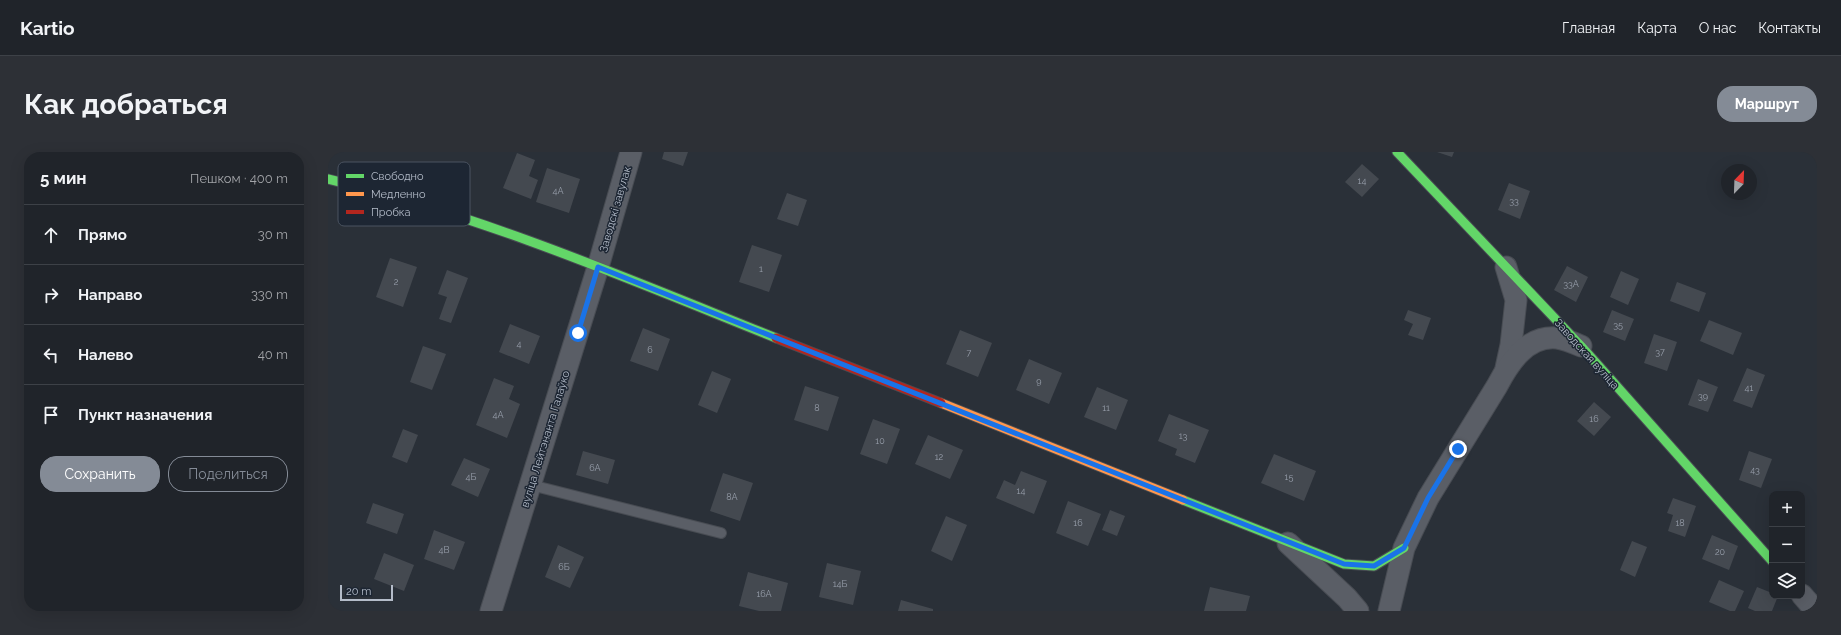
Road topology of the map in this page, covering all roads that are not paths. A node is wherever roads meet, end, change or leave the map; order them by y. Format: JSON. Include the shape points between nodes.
{"nodes":[{"id":1,"x":631,"y":152,"type":"edge"},
{"id":2,"x":1397,"y":152,"type":"edge"},
{"id":3,"x":328,"y":179,"type":"edge"},
{"id":4,"x":338,"y":181,"type":"edge"},
{"id":5,"x":470,"y":220,"type":"edge"},
{"id":6,"x":598,"y":267,"type":"junction"},
{"id":7,"x":1506,"y":267,"type":"junction"},
{"id":8,"x":1581,"y":346,"type":"junction"},
{"id":9,"x":1506,"y":369,"type":"junction"},
{"id":10,"x":530,"y":485,"type":"junction"},
{"id":11,"x":721,"y":533,"type":"dead end"},
{"id":12,"x":1286,"y":541,"type":"junction"},
{"id":13,"x":1404,"y":548,"type":"junction"},
{"id":14,"x":1769,"y":558,"type":"edge"},
{"id":15,"x":1805,"y":598,"type":"edge"},
{"id":16,"x":491,"y":611,"type":"edge"},
{"id":17,"x":1358,"y":611,"type":"edge"},
{"id":18,"x":1389,"y":611,"type":"edge"},
{"id":19,"x":1816,"y":611,"type":"edge"}],
"edges":[{"from":1,"to":6,"type":"street","name":"Заводскі завулак"},
{"from":2,"to":7,"type":"street","name":"Заводская вуліца"},
{"from":3,"to":4,"type":"street"},
{"from":5,"to":6,"type":"street"},
{"from":6,"to":10,"type":"street","name":"вуліца Лейтэнанта Галаўко"},
{"from":6,"to":12,"type":"street"},
{"from":7,"to":8,"type":"street","name":"Заводская вуліца"},
{"from":7,"to":9,"type":"street","via":[[1513,283],[1516,300]]},
{"from":8,"to":9,"type":"street","via":[[1558,338],[1546,338],[1531,344],[1518,354]]},
{"from":8,"to":14,"type":"street","name":"Заводская вуліца"},
{"from":9,"to":13,"type":"street","via":[[1428,498]]},
{"from":10,"to":11,"type":"lane"},
{"from":10,"to":16,"type":"street","name":"вуліца Лейтэнанта Галаўко"},
{"from":12,"to":13,"type":"street","via":[[1344,564],[1374,566]]},
{"from":12,"to":17,"type":"street"},
{"from":13,"to":18,"type":"street"},
{"from":15,"to":19,"type":"street"}]}
